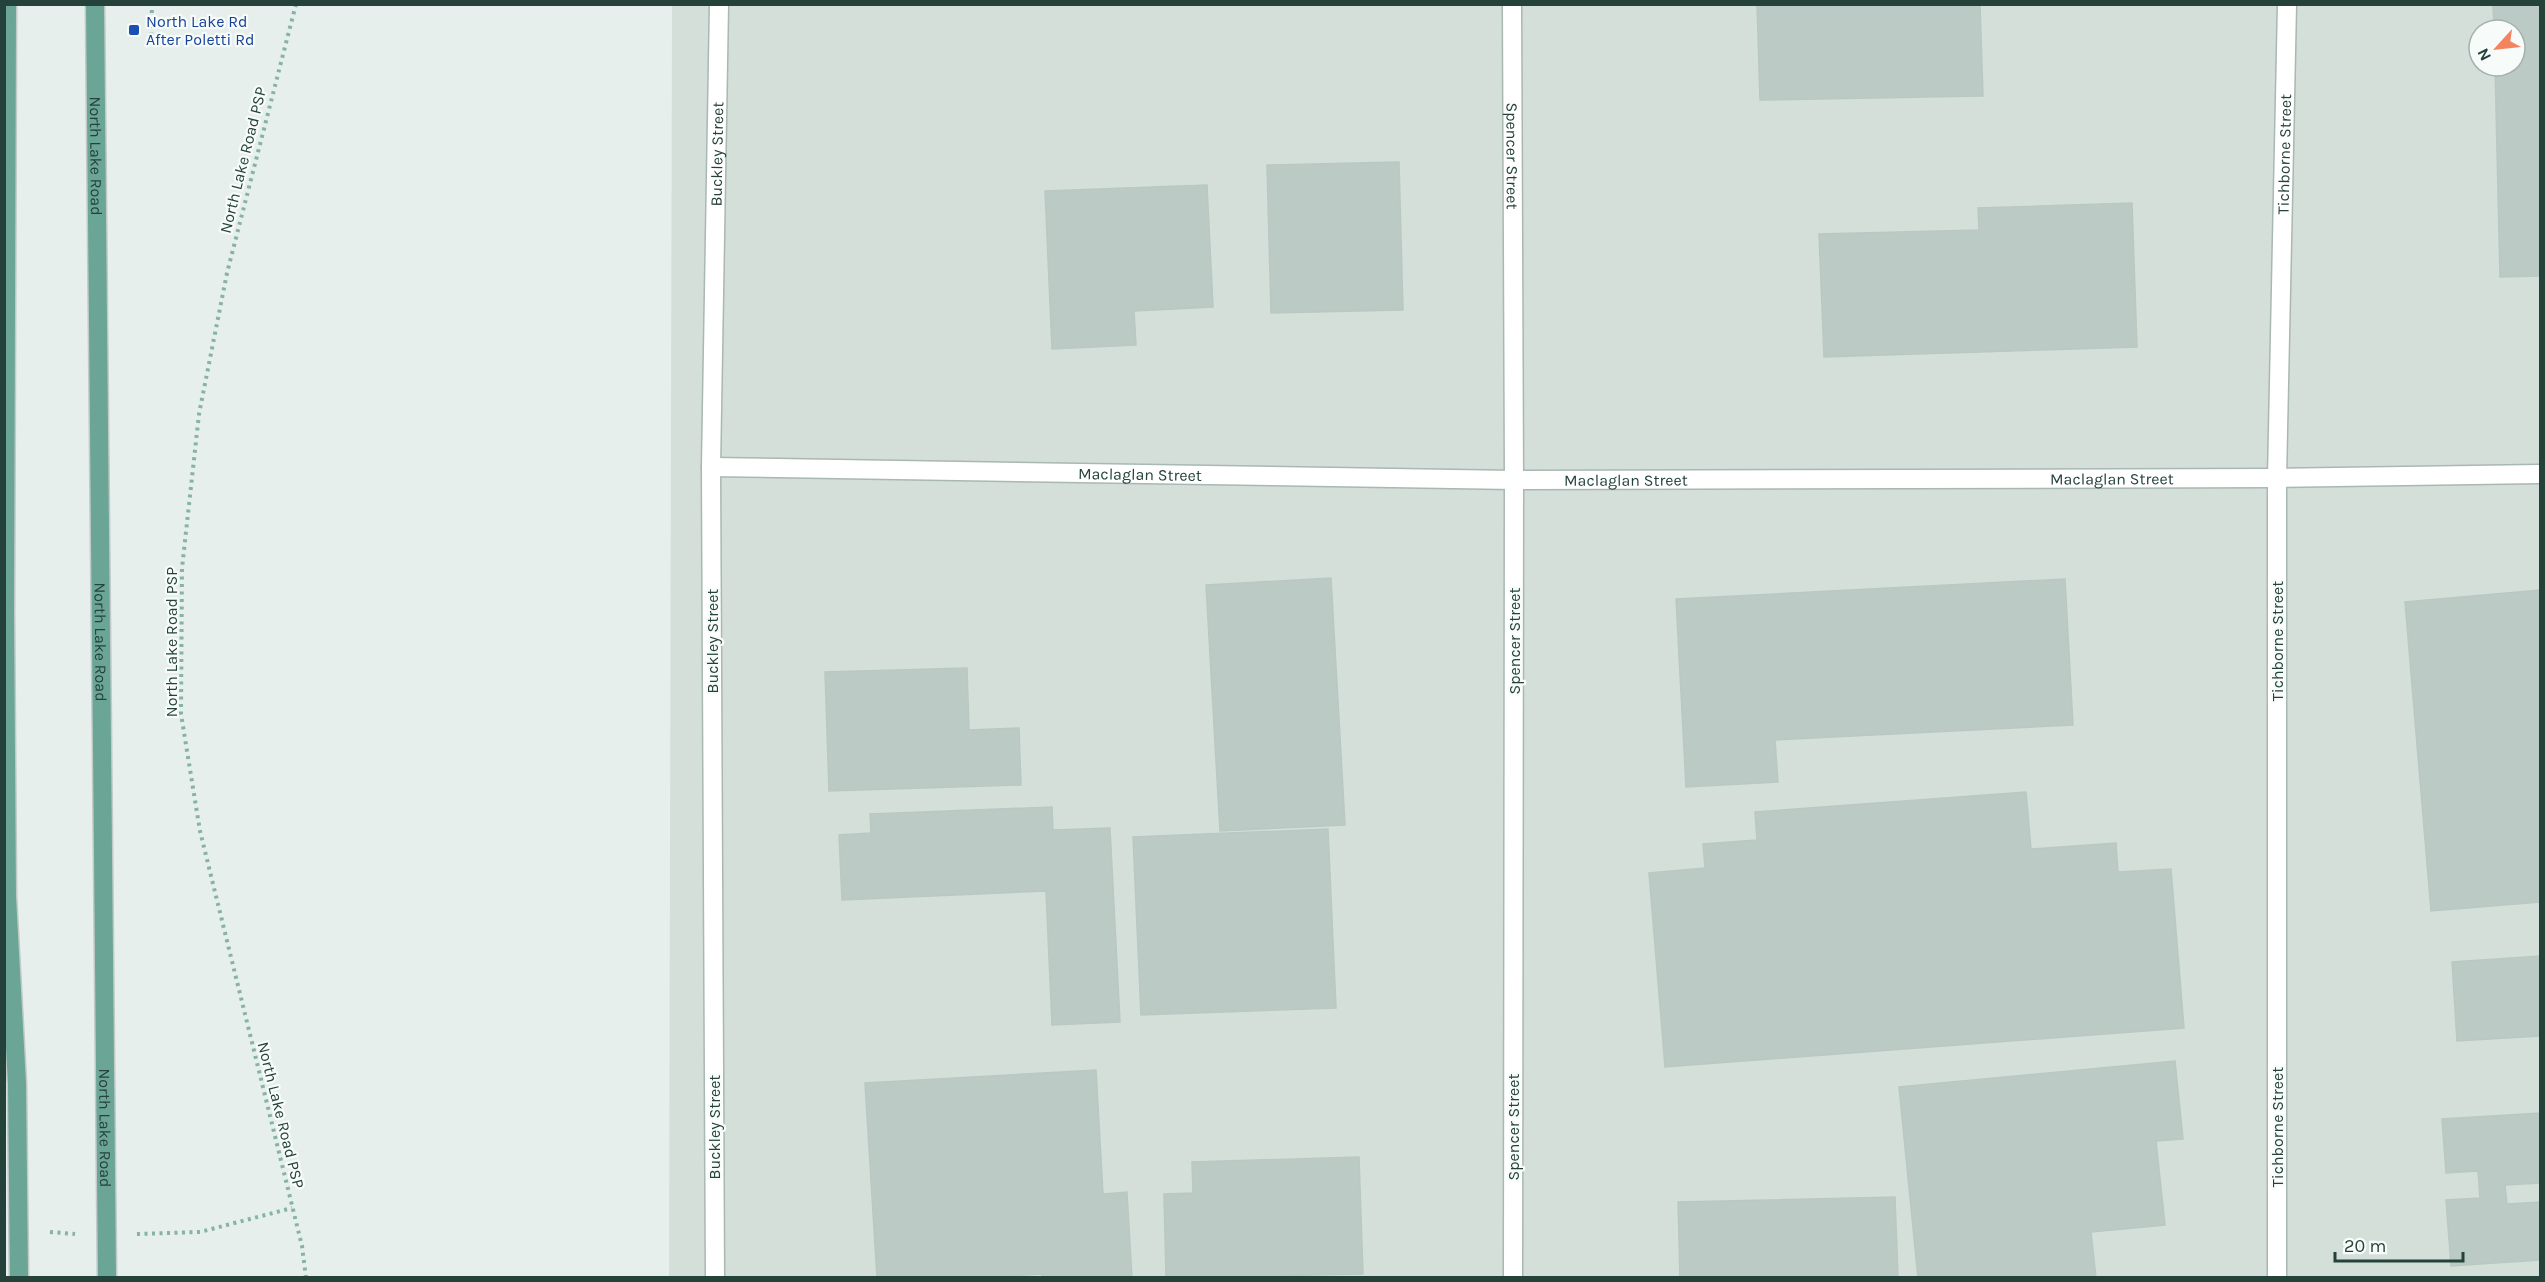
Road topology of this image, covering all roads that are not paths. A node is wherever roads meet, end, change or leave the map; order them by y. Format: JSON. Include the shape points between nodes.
{"nodes":[{"id":1,"x":7,"y":4,"type":"edge"},
{"id":2,"x":95,"y":4,"type":"edge"},
{"id":3,"x":719,"y":4,"type":"edge"},
{"id":4,"x":1512,"y":4,"type":"edge"},
{"id":5,"x":2287,"y":4,"type":"edge"},
{"id":6,"x":711,"y":467,"type":"junction"},
{"id":7,"x":2541,"y":474,"type":"edge"},
{"id":8,"x":2277,"y":478,"type":"junction"},
{"id":9,"x":1514,"y":480,"type":"junction"},
{"id":10,"x":19,"y":1278,"type":"edge"},
{"id":11,"x":107,"y":1278,"type":"edge"},
{"id":12,"x":715,"y":1278,"type":"edge"},
{"id":13,"x":1513,"y":1278,"type":"edge"},
{"id":14,"x":2277,"y":1278,"type":"edge"}],
"edges":[{"from":1,"to":10,"type":"main road","via":[[5,707],[7,897],[18,1084]]},
{"from":2,"to":11,"type":"main road","name":"North Lake Road"},
{"from":3,"to":6,"type":"street","name":"Buckley Street"},
{"from":4,"to":9,"type":"street","name":"Spencer Street"},
{"from":5,"to":8,"type":"street","name":"Tichborne Street"},
{"from":6,"to":9,"type":"street","name":"Maclaglan Street"},
{"from":6,"to":12,"type":"street","name":"Buckley Street"},
{"from":7,"to":8,"type":"street","name":"Maclaglan Street"},
{"from":8,"to":9,"type":"street","name":"Maclaglan Street"},
{"from":8,"to":14,"type":"street","name":"Tichborne Street"},
{"from":9,"to":13,"type":"street","name":"Spencer Street"}]}
